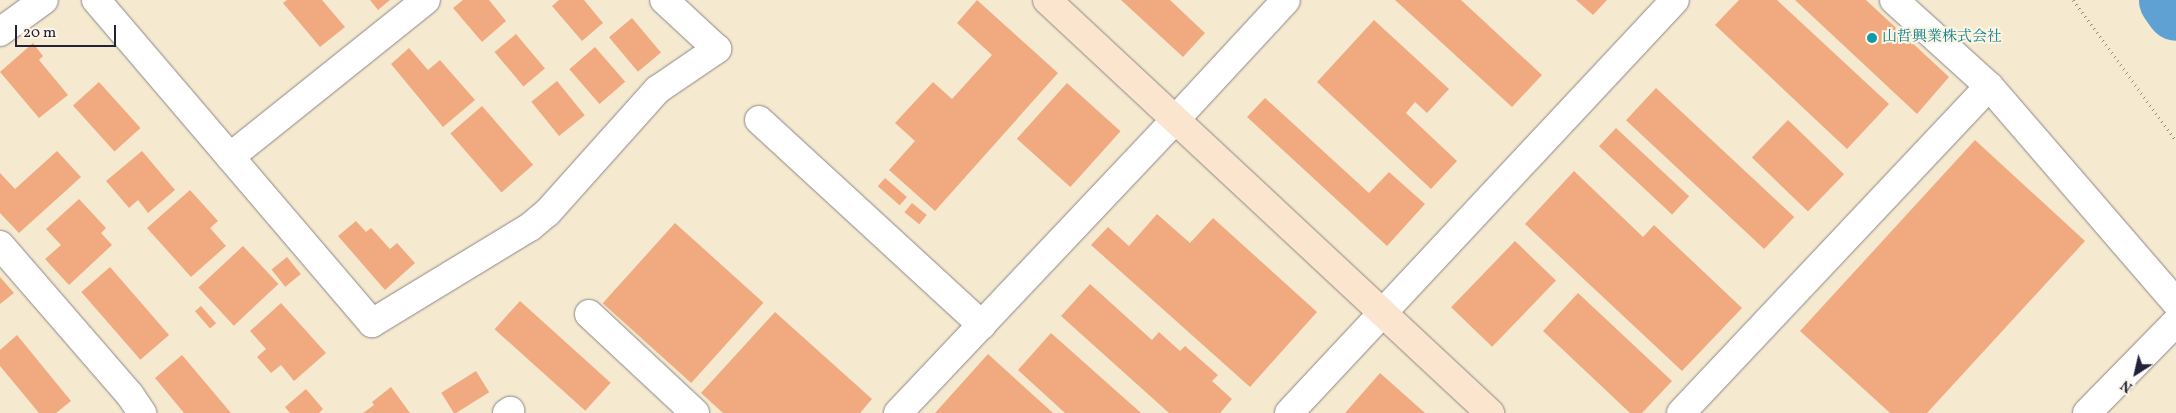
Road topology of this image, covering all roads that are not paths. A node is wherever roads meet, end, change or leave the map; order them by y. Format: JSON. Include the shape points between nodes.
{"nodes":[{"id":1,"x":44,"y":0,"type":"edge"},
{"id":2,"x":96,"y":0,"type":"edge"},
{"id":3,"x":426,"y":0,"type":"edge"},
{"id":4,"x":664,"y":0,"type":"edge"},
{"id":5,"x":1286,"y":0,"type":"edge"},
{"id":6,"x":1674,"y":0,"type":"edge"},
{"id":7,"x":1894,"y":0,"type":"edge"},
{"id":8,"x":1056,"y":3,"type":"edge"},
{"id":9,"x":0,"y":32,"type":"edge"},
{"id":10,"x":1989,"y":86,"type":"junction"},
{"id":11,"x":759,"y":120,"type":"dead end"},
{"id":12,"x":1175,"y":120,"type":"junction"},
{"id":13,"x":230,"y":158,"type":"junction"},
{"id":14,"x":0,"y":245,"type":"edge"},
{"id":15,"x":2176,"y":303,"type":"edge"},
{"id":16,"x":1382,"y":312,"type":"junction"},
{"id":17,"x":589,"y":314,"type":"dead end"},
{"id":18,"x":2176,"y":322,"type":"edge"},
{"id":19,"x":982,"y":324,"type":"junction"},
{"id":20,"x":134,"y":410,"type":"edge"},
{"id":21,"x":695,"y":413,"type":"edge"},
{"id":22,"x":898,"y":413,"type":"edge"},
{"id":23,"x":1289,"y":413,"type":"edge"},
{"id":24,"x":1490,"y":413,"type":"edge"},
{"id":25,"x":1681,"y":413,"type":"edge"},
{"id":26,"x":2088,"y":413,"type":"edge"}],
"edges":[{"from":1,"to":9,"type":"street"},
{"from":2,"to":13,"type":"street"},
{"from":3,"to":13,"type":"street"},
{"from":4,"to":13,"type":"street","via":[[717,49],[657,90],[548,212],[530,227],[372,323]]},
{"from":5,"to":12,"type":"street"},
{"from":6,"to":16,"type":"street"},
{"from":7,"to":10,"type":"street"},
{"from":8,"to":12,"type":"street"},
{"from":10,"to":15,"type":"street"},
{"from":10,"to":25,"type":"street"},
{"from":11,"to":19,"type":"street"},
{"from":12,"to":16,"type":"street"},
{"from":12,"to":19,"type":"street"},
{"from":14,"to":20,"type":"street"},
{"from":16,"to":23,"type":"street"},
{"from":16,"to":24,"type":"street"},
{"from":17,"to":21,"type":"street"},
{"from":18,"to":26,"type":"street"},
{"from":19,"to":22,"type":"street"}]}
